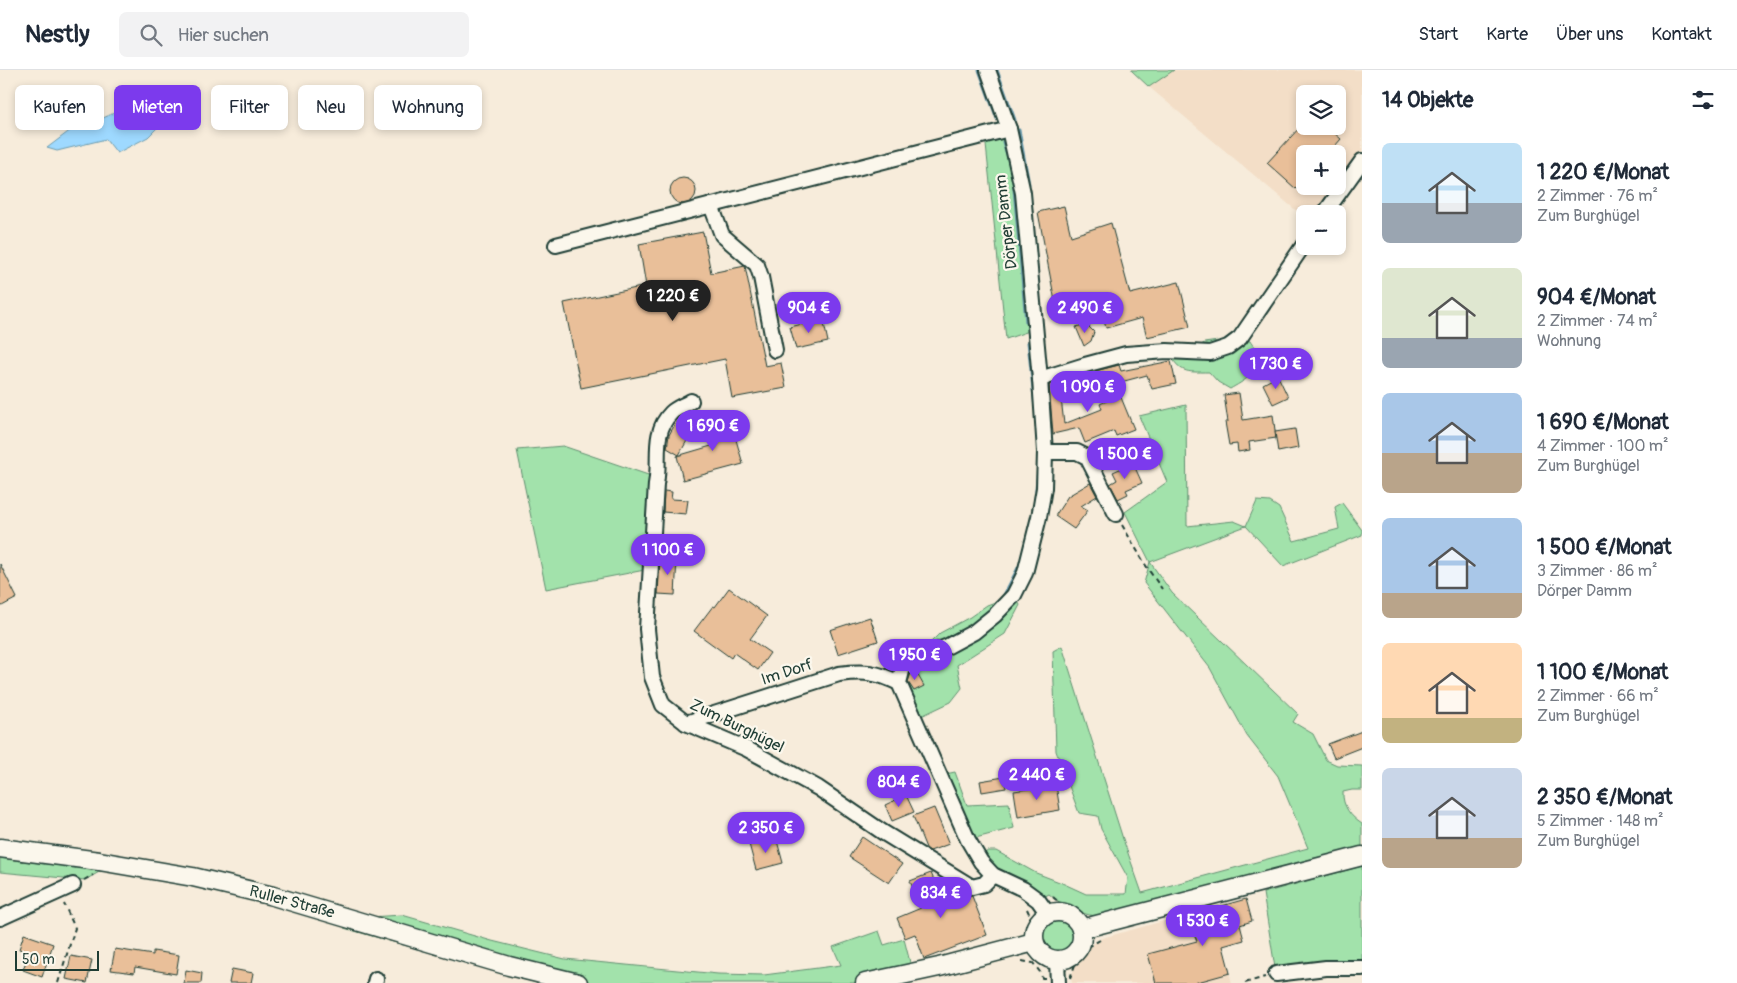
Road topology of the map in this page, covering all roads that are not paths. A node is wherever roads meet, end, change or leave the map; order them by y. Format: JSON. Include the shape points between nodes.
{"nodes":[{"id":1,"x":988,"y":70,"type":"edge"},
{"id":2,"x":1009,"y":129,"type":"junction"},
{"id":3,"x":1362,"y":161,"type":"edge"},
{"id":4,"x":711,"y":205,"type":"junction"},
{"id":5,"x":1330,"y":205,"type":"edge"},
{"id":6,"x":556,"y":245,"type":"dead end"},
{"id":7,"x":1297,"y":255,"type":"edge"},
{"id":8,"x":775,"y":350,"type":"dead end"},
{"id":9,"x":1040,"y":379,"type":"junction"},
{"id":10,"x":691,"y":401,"type":"dead end"},
{"id":11,"x":1045,"y":452,"type":"junction"},
{"id":12,"x":1116,"y":514,"type":"road end"},
{"id":13,"x":899,"y":683,"type":"junction"},
{"id":14,"x":686,"y":723,"type":"junction"},
{"id":15,"x":0,"y":848,"type":"edge"},
{"id":16,"x":1362,"y":856,"type":"edge"},
{"id":17,"x":993,"y":875,"type":"junction"},
{"id":18,"x":73,"y":885,"type":"road end"},
{"id":19,"x":1043,"y":907,"type":"junction"},
{"id":20,"x":0,"y":918,"type":"edge"},
{"id":21,"x":1087,"y":923,"type":"junction"},
{"id":22,"x":1027,"y":943,"type":"junction"},
{"id":23,"x":1362,"y":968,"type":"edge"},
{"id":24,"x":1058,"y":974,"type":"edge"},
{"id":25,"x":1276,"y":974,"type":"road end"},
{"id":26,"x":578,"y":983,"type":"edge"},
{"id":27,"x":865,"y":983,"type":"edge"}],
"edges":[{"from":1,"to":2,"type":"street","name":"Dörper Damm"},
{"from":2,"to":4,"type":"street"},
{"from":2,"to":9,"type":"street","name":"Dörper Damm","via":[[1023,193]]},
{"from":3,"to":5,"type":"street"},
{"from":4,"to":6,"type":"street"},
{"from":4,"to":8,"type":"street","via":[[722,235],[757,265]]},
{"from":7,"to":9,"type":"street","via":[[1240,338],[1228,347],[1210,352],[1126,354]]},
{"from":9,"to":11,"type":"street","name":"Dörper Damm"},
{"from":10,"to":14,"type":"street","name":"Zum Burghügel","via":[[671,412],[660,429],[647,629],[652,677],[663,705]]},
{"from":11,"to":12,"type":"street","via":[[1077,452],[1087,457]]},
{"from":11,"to":13,"type":"street","name":"Dörper Damm","via":[[1039,517],[1025,573],[1014,595],[974,632],[903,667]]},
{"from":13,"to":14,"type":"street","name":"Im Dorf","via":[[874,672],[839,674]]},
{"from":13,"to":17,"type":"street","via":[[968,840]]},
{"from":14,"to":17,"type":"street","name":"Zum Burghügel","via":[[747,749],[790,773],[972,887],[984,884]]},
{"from":15,"to":26,"type":"main road","name":"Ruller Straße","via":[[193,877],[273,896],[509,966]]},
{"from":16,"to":21,"type":"main road"},
{"from":17,"to":19,"type":"street","via":[[1012,882]]},
{"from":18,"to":20,"type":"street"},
{"from":19,"to":21,"type":"main road"},
{"from":19,"to":22,"type":"main road","via":[[1040,920]]},
{"from":21,"to":24,"type":"main road","via":[[1081,946]]},
{"from":22,"to":24,"type":"main road","via":[[1047,958]]},
{"from":22,"to":27,"type":"main road","via":[[913,974]]},
{"from":23,"to":25,"type":"street","via":[[1326,968]]}]}
